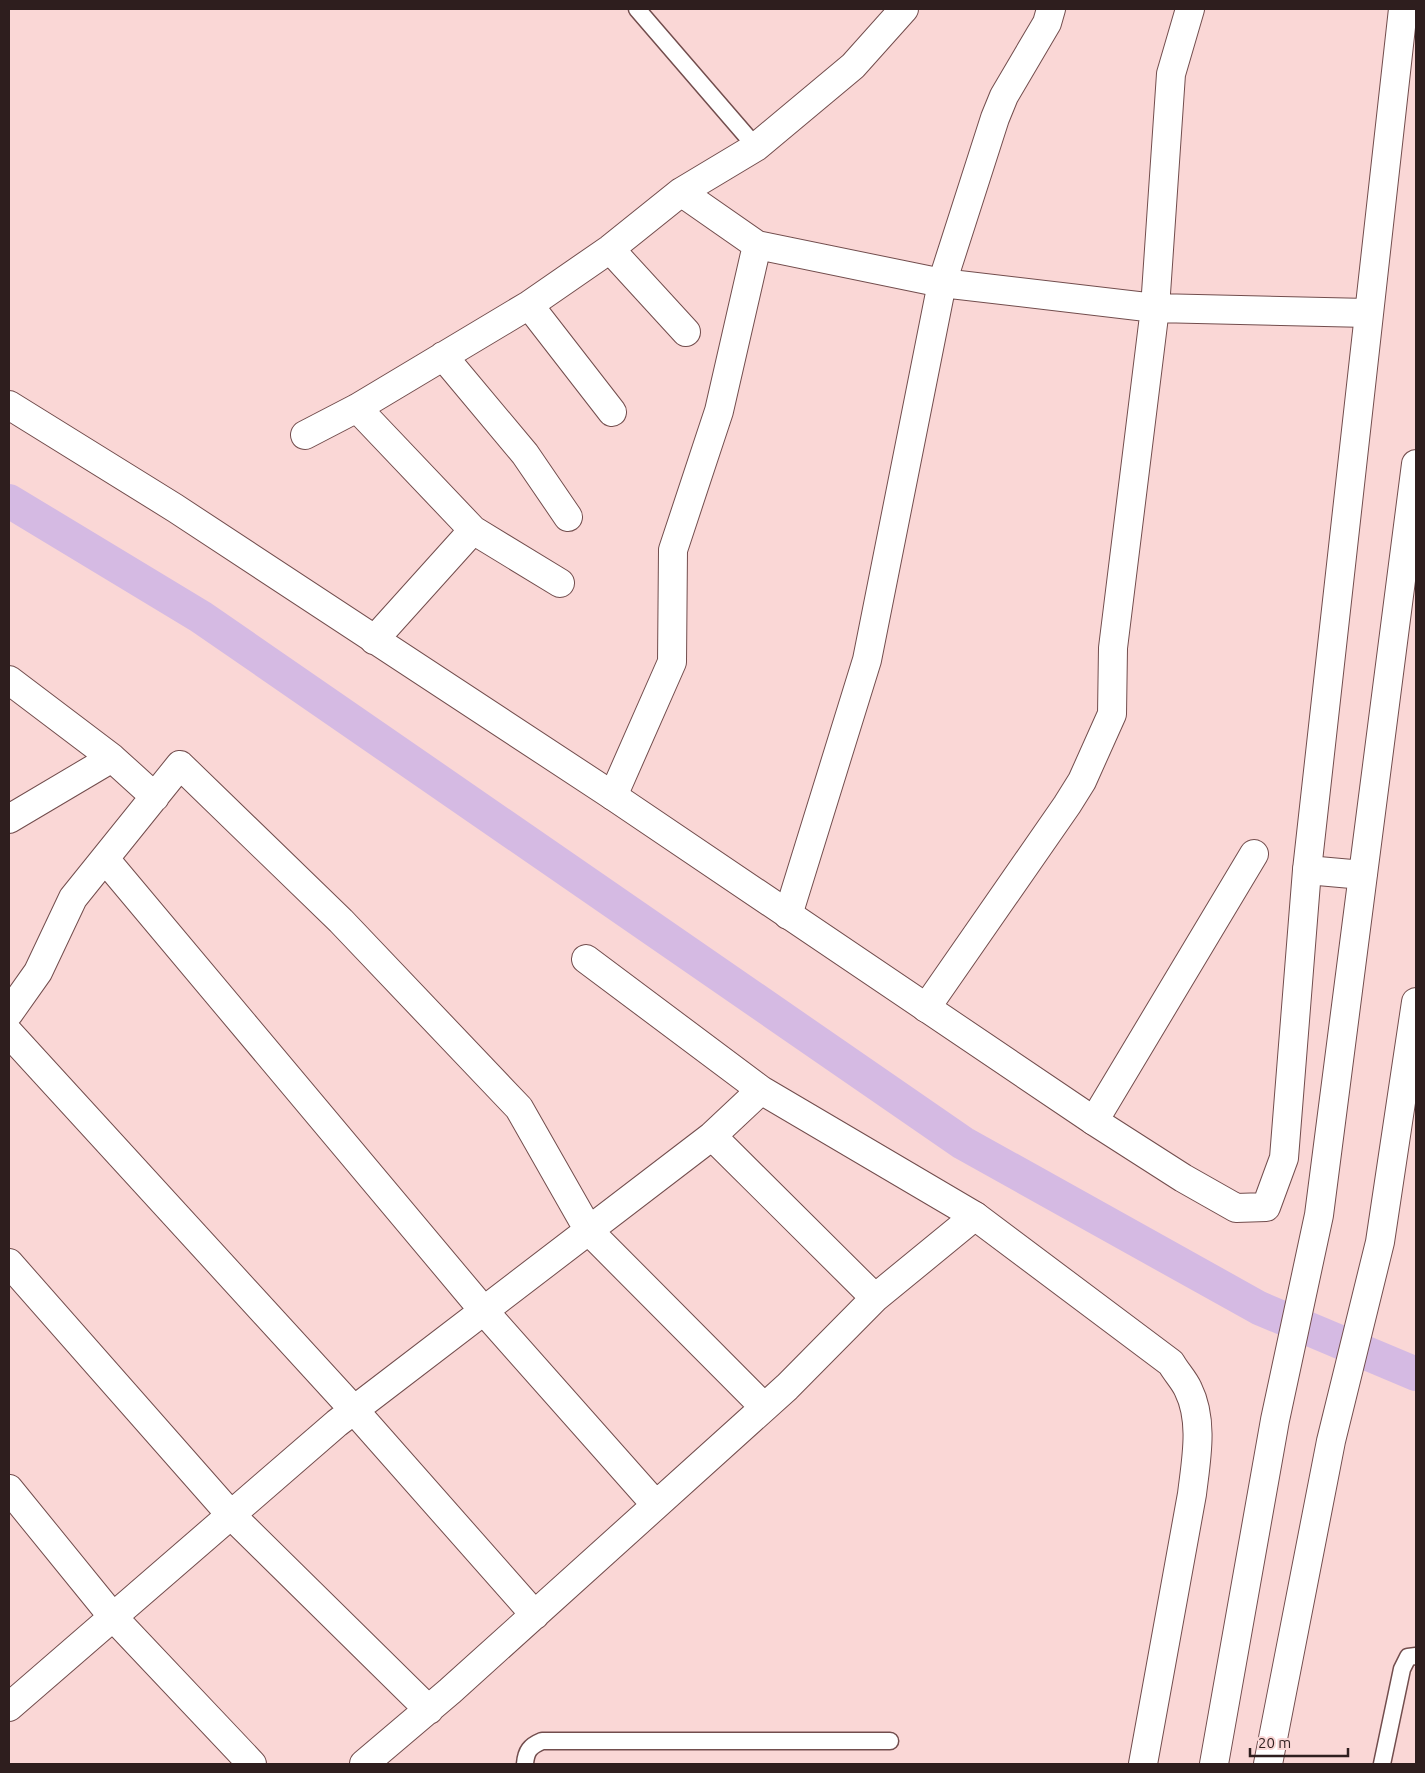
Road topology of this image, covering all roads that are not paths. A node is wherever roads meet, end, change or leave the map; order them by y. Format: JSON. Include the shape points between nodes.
{"nodes":[{"id":1,"x":638,"y":9,"type":"edge"},
{"id":2,"x":904,"y":9,"type":"edge"},
{"id":3,"x":1051,"y":9,"type":"edge"},
{"id":4,"x":1190,"y":9,"type":"edge"},
{"id":5,"x":1403,"y":9,"type":"edge"},
{"id":6,"x":756,"y":147,"type":"junction"},
{"id":7,"x":681,"y":192,"type":"junction"},
{"id":8,"x":757,"y":245,"type":"junction"},
{"id":9,"x":610,"y":249,"type":"junction"},
{"id":10,"x":942,"y":283,"type":"junction"},
{"id":11,"x":529,"y":305,"type":"junction"},
{"id":12,"x":1155,"y":308,"type":"junction"},
{"id":13,"x":1368,"y":313,"type":"junction"},
{"id":14,"x":686,"y":332,"type":"dead end"},
{"id":15,"x":443,"y":356,"type":"junction"},
{"id":16,"x":9,"y":405,"type":"edge"},
{"id":17,"x":357,"y":408,"type":"junction"},
{"id":18,"x":612,"y":412,"type":"dead end"},
{"id":19,"x":305,"y":435,"type":"dead end"},
{"id":20,"x":1416,"y":464,"type":"edge"},
{"id":21,"x":568,"y":516,"type":"dead end"},
{"id":22,"x":473,"y":530,"type":"junction"},
{"id":23,"x":560,"y":583,"type":"dead end"},
{"id":24,"x":374,"y":640,"type":"junction"},
{"id":25,"x":9,"y":680,"type":"edge"},
{"id":26,"x":112,"y":758,"type":"junction"},
{"id":27,"x":155,"y":796,"type":"junction"},
{"id":28,"x":613,"y":796,"type":"junction"},
{"id":29,"x":9,"y":819,"type":"edge"},
{"id":30,"x":1254,"y":854,"type":"dead end"},
{"id":31,"x":105,"y":859,"type":"junction"},
{"id":32,"x":1307,"y":870,"type":"junction"},
{"id":33,"x":1363,"y":875,"type":"junction"},
{"id":34,"x":788,"y":915,"type":"junction"},
{"id":35,"x":586,"y":959,"type":"dead end"},
{"id":36,"x":1416,"y":1002,"type":"edge"},
{"id":37,"x":926,"y":1008,"type":"junction"},
{"id":38,"x":9,"y":1013,"type":"edge"},
{"id":39,"x":9,"y":1033,"type":"edge"},
{"id":40,"x":761,"y":1090,"type":"junction"},
{"id":41,"x":1094,"y":1121,"type":"junction"},
{"id":42,"x":712,"y":1136,"type":"junction"},
{"id":43,"x":975,"y":1216,"type":"junction"},
{"id":44,"x":589,"y":1231,"type":"junction"},
{"id":45,"x":9,"y":1263,"type":"edge"},
{"id":46,"x":874,"y":1298,"type":"junction"},
{"id":47,"x":484,"y":1311,"type":"junction"},
{"id":48,"x":764,"y":1408,"type":"junction"},
{"id":49,"x":354,"y":1410,"type":"junction"},
{"id":50,"x":9,"y":1489,"type":"edge"},
{"id":51,"x":656,"y":1505,"type":"junction"},
{"id":52,"x":231,"y":1515,"type":"junction"},
{"id":53,"x":535,"y":1615,"type":"junction"},
{"id":54,"x":113,"y":1617,"type":"junction"},
{"id":55,"x":1416,"y":1656,"type":"edge"},
{"id":56,"x":9,"y":1707,"type":"edge"},
{"id":57,"x":429,"y":1710,"type":"junction"},
{"id":58,"x":890,"y":1741,"type":"dead end"},
{"id":59,"x":252,"y":1764,"type":"edge"},
{"id":60,"x":364,"y":1764,"type":"edge"},
{"id":61,"x":525,"y":1764,"type":"edge"},
{"id":62,"x":1143,"y":1764,"type":"edge"},
{"id":63,"x":1214,"y":1764,"type":"edge"},
{"id":64,"x":1268,"y":1764,"type":"edge"},
{"id":65,"x":1382,"y":1764,"type":"edge"}],
"edges":[{"from":1,"to":6,"type":"lane"},
{"from":2,"to":6,"type":"main road","via":[[853,66]]},
{"from":3,"to":10,"type":"main road","via":[[1047,23],[1004,96],[995,118]]},
{"from":4,"to":12,"type":"main road","via":[[1171,74]]},
{"from":5,"to":13,"type":"main road"},
{"from":6,"to":7,"type":"main road"},
{"from":7,"to":8,"type":"main road"},
{"from":7,"to":9,"type":"main road"},
{"from":8,"to":10,"type":"main road"},
{"from":8,"to":28,"type":"main road","via":[[719,410],[673,550],[672,662]]},
{"from":9,"to":11,"type":"main road"},
{"from":9,"to":14,"type":"main road"},
{"from":10,"to":12,"type":"main road"},
{"from":10,"to":34,"type":"main road","via":[[867,660]]},
{"from":11,"to":15,"type":"main road"},
{"from":11,"to":18,"type":"main road"},
{"from":12,"to":13,"type":"main road"},
{"from":12,"to":37,"type":"main road","via":[[1113,648],[1109,723],[1067,805]]},
{"from":13,"to":32,"type":"main road"},
{"from":15,"to":17,"type":"main road"},
{"from":15,"to":21,"type":"main road","via":[[525,454]]},
{"from":16,"to":24,"type":"main road","via":[[175,508]]},
{"from":17,"to":19,"type":"main road"},
{"from":17,"to":22,"type":"main road"},
{"from":20,"to":33,"type":"main road"},
{"from":22,"to":23,"type":"main road"},
{"from":22,"to":24,"type":"main road"},
{"from":24,"to":28,"type":"main road"},
{"from":25,"to":26,"type":"main road"},
{"from":26,"to":27,"type":"main road"},
{"from":26,"to":29,"type":"main road"},
{"from":27,"to":31,"type":"main road"},
{"from":27,"to":44,"type":"main road","via":[[180,765],[341,921],[519,1108]]},
{"from":28,"to":34,"type":"main road"},
{"from":30,"to":41,"type":"main road"},
{"from":31,"to":38,"type":"main road","via":[[73,898],[38,972]]},
{"from":31,"to":47,"type":"main road"},
{"from":32,"to":33,"type":"main road"},
{"from":32,"to":41,"type":"main road","via":[[1284,1158],[1266,1207],[1236,1208]]},
{"from":33,"to":63,"type":"main road","via":[[1319,1215],[1275,1420]]},
{"from":34,"to":37,"type":"main road"},
{"from":35,"to":40,"type":"main road"},
{"from":36,"to":64,"type":"main road","via":[[1380,1242],[1331,1441]]},
{"from":37,"to":41,"type":"main road"},
{"from":39,"to":49,"type":"main road"},
{"from":40,"to":42,"type":"main road"},
{"from":40,"to":43,"type":"main road"},
{"from":42,"to":44,"type":"main road"},
{"from":42,"to":46,"type":"main road"},
{"from":43,"to":46,"type":"main road"},
{"from":43,"to":62,"type":"main road","via":[[1171,1363],[1189,1390],[1198,1421],[1196,1456]]},
{"from":44,"to":47,"type":"main road"},
{"from":44,"to":48,"type":"main road"},
{"from":45,"to":52,"type":"main road"},
{"from":46,"to":48,"type":"main road"},
{"from":47,"to":49,"type":"main road"},
{"from":47,"to":51,"type":"main road"},
{"from":48,"to":51,"type":"main road"},
{"from":49,"to":52,"type":"main road"},
{"from":49,"to":53,"type":"main road"},
{"from":50,"to":54,"type":"main road"},
{"from":51,"to":53,"type":"main road"},
{"from":52,"to":54,"type":"main road"},
{"from":52,"to":57,"type":"main road"},
{"from":53,"to":57,"type":"main road"},
{"from":54,"to":56,"type":"main road"},
{"from":54,"to":59,"type":"main road"},
{"from":55,"to":65,"type":"lane","via":[[1408,1657],[1402,1669]]},
{"from":57,"to":60,"type":"main road"},
{"from":58,"to":61,"type":"lane","via":[[542,1741],[528,1750]]}]}
